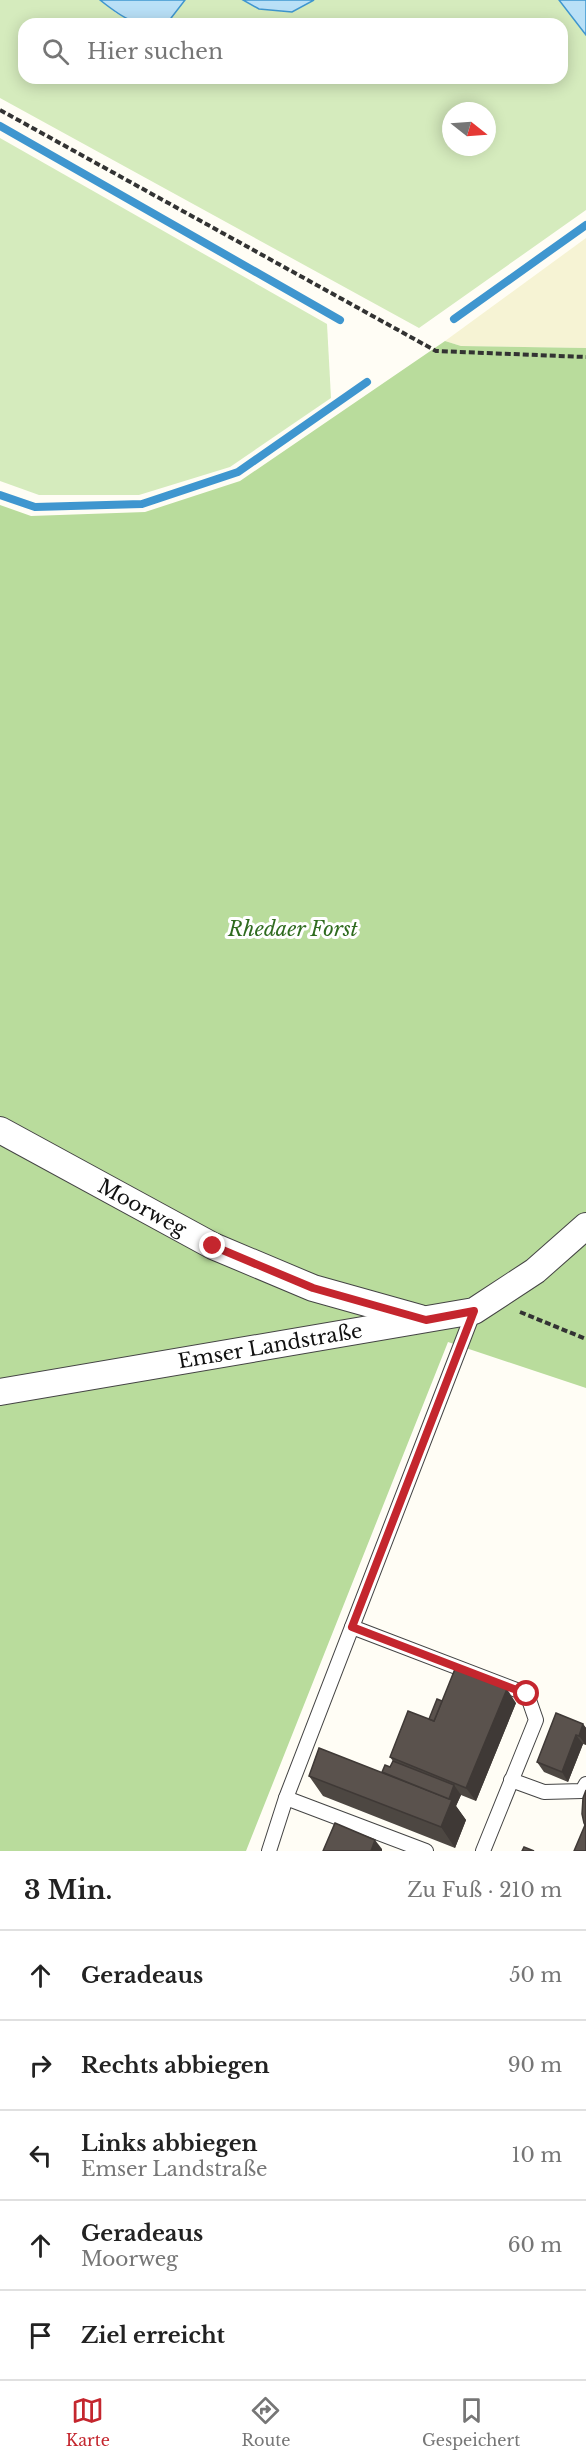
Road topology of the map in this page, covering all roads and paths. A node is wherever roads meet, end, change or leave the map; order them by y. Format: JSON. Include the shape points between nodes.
{"nodes":[{"id":1,"x":0,"y":110,"type":"edge"},
{"id":2,"x":586,"y":357,"type":"edge"},
{"id":3,"x":0,"y":1130,"type":"edge"},
{"id":4,"x":586,"y":1226,"type":"edge"},
{"id":5,"x":483,"y":1306,"type":"junction"},
{"id":6,"x":426,"y":1320,"type":"junction"},
{"id":7,"x":586,"y":1339,"type":"edge"},
{"id":8,"x":0,"y":1392,"type":"edge"},
{"id":9,"x":352,"y":1627,"type":"junction"},
{"id":10,"x":511,"y":1780,"type":"junction"},
{"id":11,"x":586,"y":1784,"type":"edge"},
{"id":12,"x":286,"y":1798,"type":"junction"},
{"id":13,"x":269,"y":1851,"type":"edge"},
{"id":14,"x":426,"y":1851,"type":"edge"},
{"id":15,"x":483,"y":1851,"type":"edge"}],
"edges":[{"from":1,"to":2,"type":"path","via":[[436,351]]},
{"from":3,"to":6,"type":"street","name":"Moorweg","via":[[213,1246],[313,1288]]},
{"from":4,"to":5,"type":"street","name":"Emser Landstraße","via":[[535,1271]]},
{"from":5,"to":6,"type":"street","name":"Emser Landstraße"},
{"from":5,"to":7,"type":"path"},
{"from":5,"to":9,"type":"lane"},
{"from":6,"to":8,"type":"street","name":"Emser Landstraße"},
{"from":9,"to":10,"type":"lane","via":[[527,1694],[536,1720]]},
{"from":9,"to":12,"type":"lane"},
{"from":10,"to":11,"type":"lane","via":[[544,1792],[582,1791]]},
{"from":10,"to":15,"type":"lane"},
{"from":12,"to":13,"type":"lane"},
{"from":12,"to":14,"type":"lane"}]}
